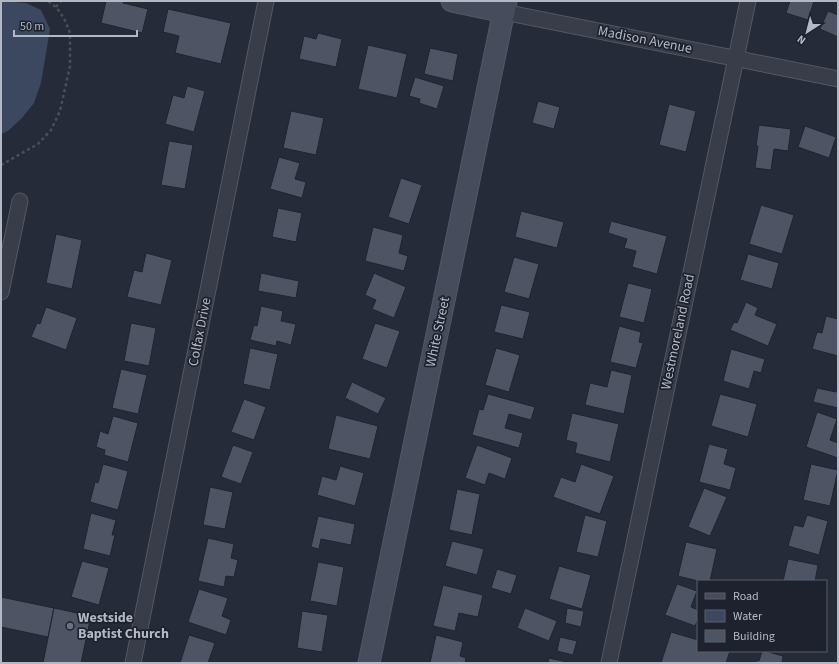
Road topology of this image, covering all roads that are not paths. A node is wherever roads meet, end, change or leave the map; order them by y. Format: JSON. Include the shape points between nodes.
{"nodes":[{"id":1,"x":266,"y":1,"type":"edge"},
{"id":2,"x":452,"y":1,"type":"edge"},
{"id":3,"x":748,"y":1,"type":"edge"},
{"id":4,"x":505,"y":6,"type":"edge"},
{"id":5,"x":736,"y":59,"type":"junction"},
{"id":6,"x":838,"y":79,"type":"edge"},
{"id":7,"x":20,"y":201,"type":"dead end"},
{"id":8,"x":1,"y":292,"type":"edge"},
{"id":9,"x":133,"y":663,"type":"edge"},
{"id":10,"x":369,"y":663,"type":"edge"},
{"id":11,"x":609,"y":663,"type":"edge"}],
"edges":[{"from":1,"to":9,"type":"street","name":"Colfax Drive"},
{"from":2,"to":4,"type":"street","name":"Madison Avenue"},
{"from":3,"to":5,"type":"street","name":"Westmoreland Road"},
{"from":4,"to":5,"type":"street","name":"Madison Avenue"},
{"from":4,"to":10,"type":"street","name":"White Street"},
{"from":5,"to":6,"type":"street","name":"Madison Avenue"},
{"from":5,"to":11,"type":"street","name":"Westmoreland Road"},
{"from":7,"to":8,"type":"street"}]}
